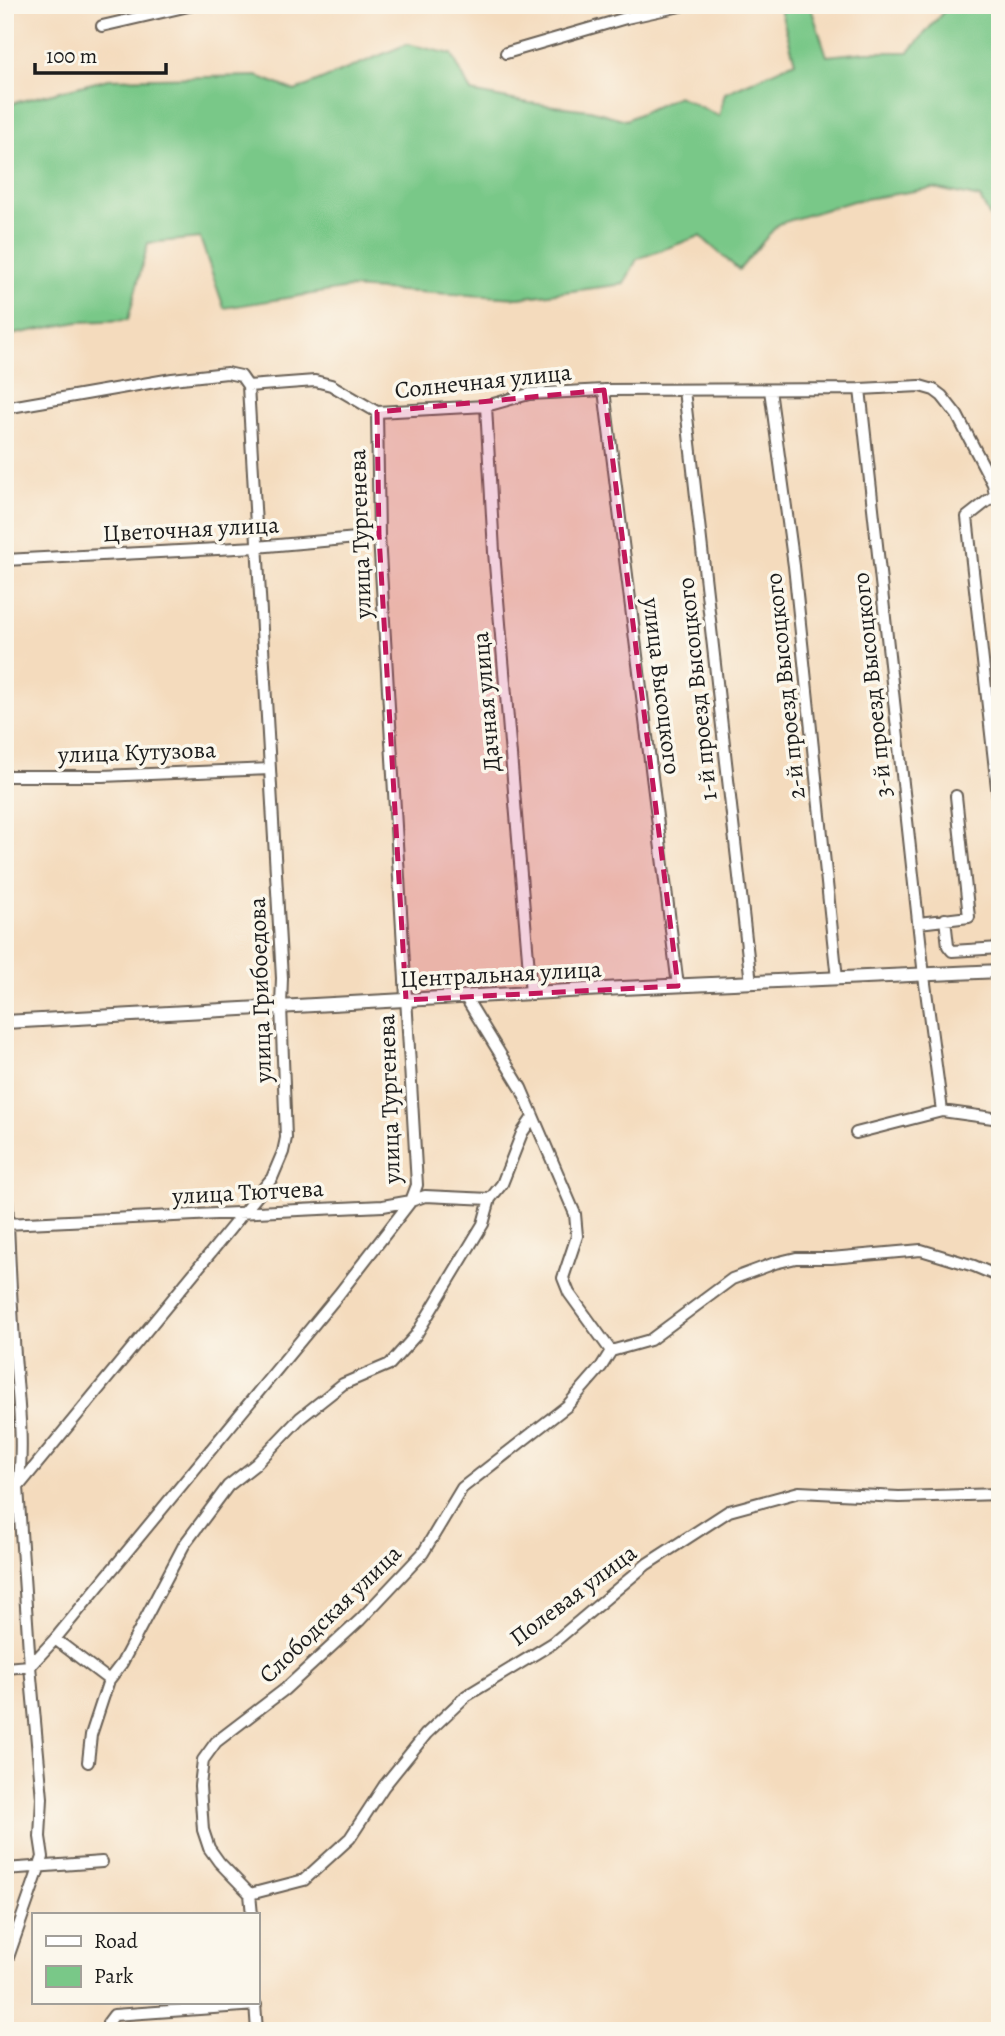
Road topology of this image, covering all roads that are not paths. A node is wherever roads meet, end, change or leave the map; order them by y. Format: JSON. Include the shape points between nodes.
{"nodes":[{"id":1,"x":192,"y":5,"type":"edge"},
{"id":2,"x":685,"y":5,"type":"edge"},
{"id":3,"x":102,"y":26,"type":"dead end"},
{"id":4,"x":506,"y":53,"type":"dead end"},
{"id":5,"x":248,"y":386,"type":"junction"},
{"id":6,"x":860,"y":389,"type":"junction"},
{"id":7,"x":604,"y":390,"type":"junction"},
{"id":8,"x":684,"y":390,"type":"junction"},
{"id":9,"x":770,"y":390,"type":"junction"},
{"id":10,"x":486,"y":406,"type":"junction"},
{"id":11,"x":5,"y":408,"type":"edge"},
{"id":12,"x":377,"y":412,"type":"junction"},
{"id":13,"x":379,"y":536,"type":"junction"},
{"id":14,"x":256,"y":547,"type":"junction"},
{"id":15,"x":5,"y":559,"type":"edge"},
{"id":16,"x":270,"y":769,"type":"junction"},
{"id":17,"x":5,"y":776,"type":"edge"},
{"id":18,"x":956,"y":796,"type":"dead end"},
{"id":19,"x":1000,"y":815,"type":"edge"},
{"id":20,"x":945,"y":919,"type":"junction"},
{"id":21,"x":919,"y":923,"type":"junction"},
{"id":22,"x":1000,"y":948,"type":"edge"},
{"id":23,"x":1000,"y":971,"type":"edge"},
{"id":24,"x":924,"y":975,"type":"junction"},
{"id":25,"x":836,"y":979,"type":"junction"},
{"id":26,"x":751,"y":983,"type":"junction"},
{"id":27,"x":678,"y":986,"type":"junction"},
{"id":28,"x":531,"y":994,"type":"junction"},
{"id":29,"x":466,"y":998,"type":"junction"},
{"id":30,"x":406,"y":1000,"type":"junction"},
{"id":31,"x":281,"y":1006,"type":"junction"},
{"id":32,"x":5,"y":1022,"type":"edge"},
{"id":33,"x":942,"y":1111,"type":"junction"},
{"id":34,"x":533,"y":1117,"type":"junction"},
{"id":35,"x":1000,"y":1119,"type":"edge"},
{"id":36,"x":856,"y":1133,"type":"dead end"},
{"id":37,"x":5,"y":1147,"type":"edge"},
{"id":38,"x":490,"y":1199,"type":"junction"},
{"id":39,"x":411,"y":1201,"type":"junction"},
{"id":40,"x":241,"y":1214,"type":"junction"},
{"id":41,"x":7,"y":1224,"type":"edge"},
{"id":42,"x":1000,"y":1277,"type":"edge"},
{"id":43,"x":611,"y":1350,"type":"junction"},
{"id":44,"x":5,"y":1487,"type":"edge"},
{"id":45,"x":18,"y":1487,"type":"junction"},
{"id":46,"x":1000,"y":1494,"type":"edge"},
{"id":47,"x":55,"y":1639,"type":"junction"},
{"id":48,"x":30,"y":1666,"type":"junction"},
{"id":49,"x":5,"y":1668,"type":"edge"},
{"id":50,"x":109,"y":1680,"type":"junction"},
{"id":51,"x":88,"y":1762,"type":"dead end"},
{"id":52,"x":102,"y":1862,"type":"dead end"},
{"id":53,"x":39,"y":1868,"type":"junction"},
{"id":54,"x":5,"y":1869,"type":"edge"},
{"id":55,"x":250,"y":1894,"type":"junction"},
{"id":56,"x":252,"y":1913,"type":"edge"},
{"id":57,"x":5,"y":1966,"type":"edge"},
{"id":58,"x":256,"y":2004,"type":"edge"},
{"id":59,"x":108,"y":2031,"type":"edge"},
{"id":60,"x":257,"y":2031,"type":"edge"}],
"edges":[{"from":1,"to":3,"type":"street"},
{"from":2,"to":4,"type":"street"},
{"from":5,"to":11,"type":"street","name":"Солнечная улица","via":[[241,376],[227,373]]},
{"from":5,"to":12,"type":"street","name":"Солнечная улица","via":[[315,381],[331,385]]},
{"from":5,"to":14,"type":"street","name":"улица Грибоедова"},
{"from":6,"to":9,"type":"street"},
{"from":6,"to":19,"type":"street","via":[[920,386],[942,396],[993,484],[995,495],[967,517]]},
{"from":6,"to":21,"type":"street","name":"3-й проезд Высоцкого"},
{"from":7,"to":8,"type":"street","name":"Солнечная улица"},
{"from":7,"to":10,"type":"street","name":"Солнечная улица","via":[[529,394]]},
{"from":7,"to":27,"type":"street","name":"улица Высоцкого"},
{"from":8,"to":9,"type":"street"},
{"from":8,"to":26,"type":"street","name":"1-й проезд Высоцкого"},
{"from":9,"to":25,"type":"street","name":"2-й проезд Высоцкого","via":[[794,566]]},
{"from":10,"to":12,"type":"street","name":"Солнечная улица"},
{"from":10,"to":28,"type":"street","name":"Дачная улица"},
{"from":12,"to":13,"type":"street","name":"улица Тургенева"},
{"from":13,"to":14,"type":"street","name":"Цветочная улица"},
{"from":13,"to":30,"type":"street","name":"улица Тургенева"},
{"from":14,"to":15,"type":"street","name":"Цветочная улица"},
{"from":14,"to":16,"type":"street","name":"улица Грибоедова"},
{"from":16,"to":17,"type":"street","name":"улица Кутузова"},
{"from":16,"to":31,"type":"street","name":"улица Грибоедова"},
{"from":18,"to":20,"type":"street","via":[[969,917]]},
{"from":20,"to":21,"type":"street"},
{"from":20,"to":22,"type":"street","via":[[952,951]]},
{"from":21,"to":24,"type":"street","name":"3-й проезд Высоцкого"},
{"from":23,"to":24,"type":"street","name":"Центральная улица"},
{"from":24,"to":25,"type":"street","name":"Центральная улица"},
{"from":24,"to":33,"type":"street","name":"3-й проезд Высоцкого"},
{"from":25,"to":26,"type":"street","name":"Центральная улица"},
{"from":26,"to":27,"type":"street","name":"Центральная улица"},
{"from":27,"to":28,"type":"street","name":"Центральная улица"},
{"from":28,"to":29,"type":"street","name":"Центральная улица"},
{"from":29,"to":30,"type":"street","name":"Центральная улица"},
{"from":29,"to":34,"type":"street","via":[[521,1088]]},
{"from":30,"to":31,"type":"street","name":"Центральная улица"},
{"from":30,"to":39,"type":"street","name":"улица Тургенева","via":[[417,1185]]},
{"from":31,"to":32,"type":"street","name":"Центральная улица"},
{"from":31,"to":40,"type":"street","name":"улица Грибоедова","via":[[285,1145],[272,1178]]},
{"from":33,"to":35,"type":"street"},
{"from":33,"to":36,"type":"street"},
{"from":34,"to":38,"type":"street","via":[[502,1184]]},
{"from":34,"to":43,"type":"street","via":[[575,1214],[577,1236],[563,1278]]},
{"from":37,"to":41,"type":"street"},
{"from":38,"to":39,"type":"street","name":"улица Тютчева","via":[[425,1196]]},
{"from":38,"to":50,"type":"street","via":[[483,1224],[416,1335],[390,1364],[343,1384],[228,1486],[184,1545]]},
{"from":39,"to":40,"type":"street","name":"улица Тютчева"},
{"from":39,"to":47,"type":"street","name":"улица Тургенева"},
{"from":40,"to":41,"type":"street","name":"улица Тютчева"},
{"from":40,"to":45,"type":"street","name":"улица Грибоедова"},
{"from":41,"to":45,"type":"street","via":[[22,1436]]},
{"from":42,"to":43,"type":"street","via":[[921,1250],[796,1258],[733,1279],[650,1340]]},
{"from":43,"to":55,"type":"street","name":"Слободская улица","via":[[567,1406],[462,1488],[423,1553],[360,1620],[284,1690],[216,1742],[203,1760],[200,1786],[209,1849]]},
{"from":44,"to":45,"type":"street"},
{"from":45,"to":48,"type":"street"},
{"from":46,"to":55,"type":"street","name":"Полевая улица","via":[[899,1497],[799,1492],[729,1511],[647,1564],[553,1643],[466,1696],[426,1734],[350,1838],[304,1881]]},
{"from":47,"to":48,"type":"street","name":"улица Тургенева"},
{"from":47,"to":50,"type":"street"},
{"from":48,"to":49,"type":"street"},
{"from":48,"to":53,"type":"street","via":[[42,1798],[43,1857]]},
{"from":50,"to":51,"type":"street","via":[[91,1735]]},
{"from":52,"to":53,"type":"street"},
{"from":53,"to":54,"type":"street"},
{"from":53,"to":57,"type":"street"},
{"from":55,"to":56,"type":"street"},
{"from":58,"to":59,"type":"street","via":[[114,2015]]},
{"from":58,"to":60,"type":"street"}]}
